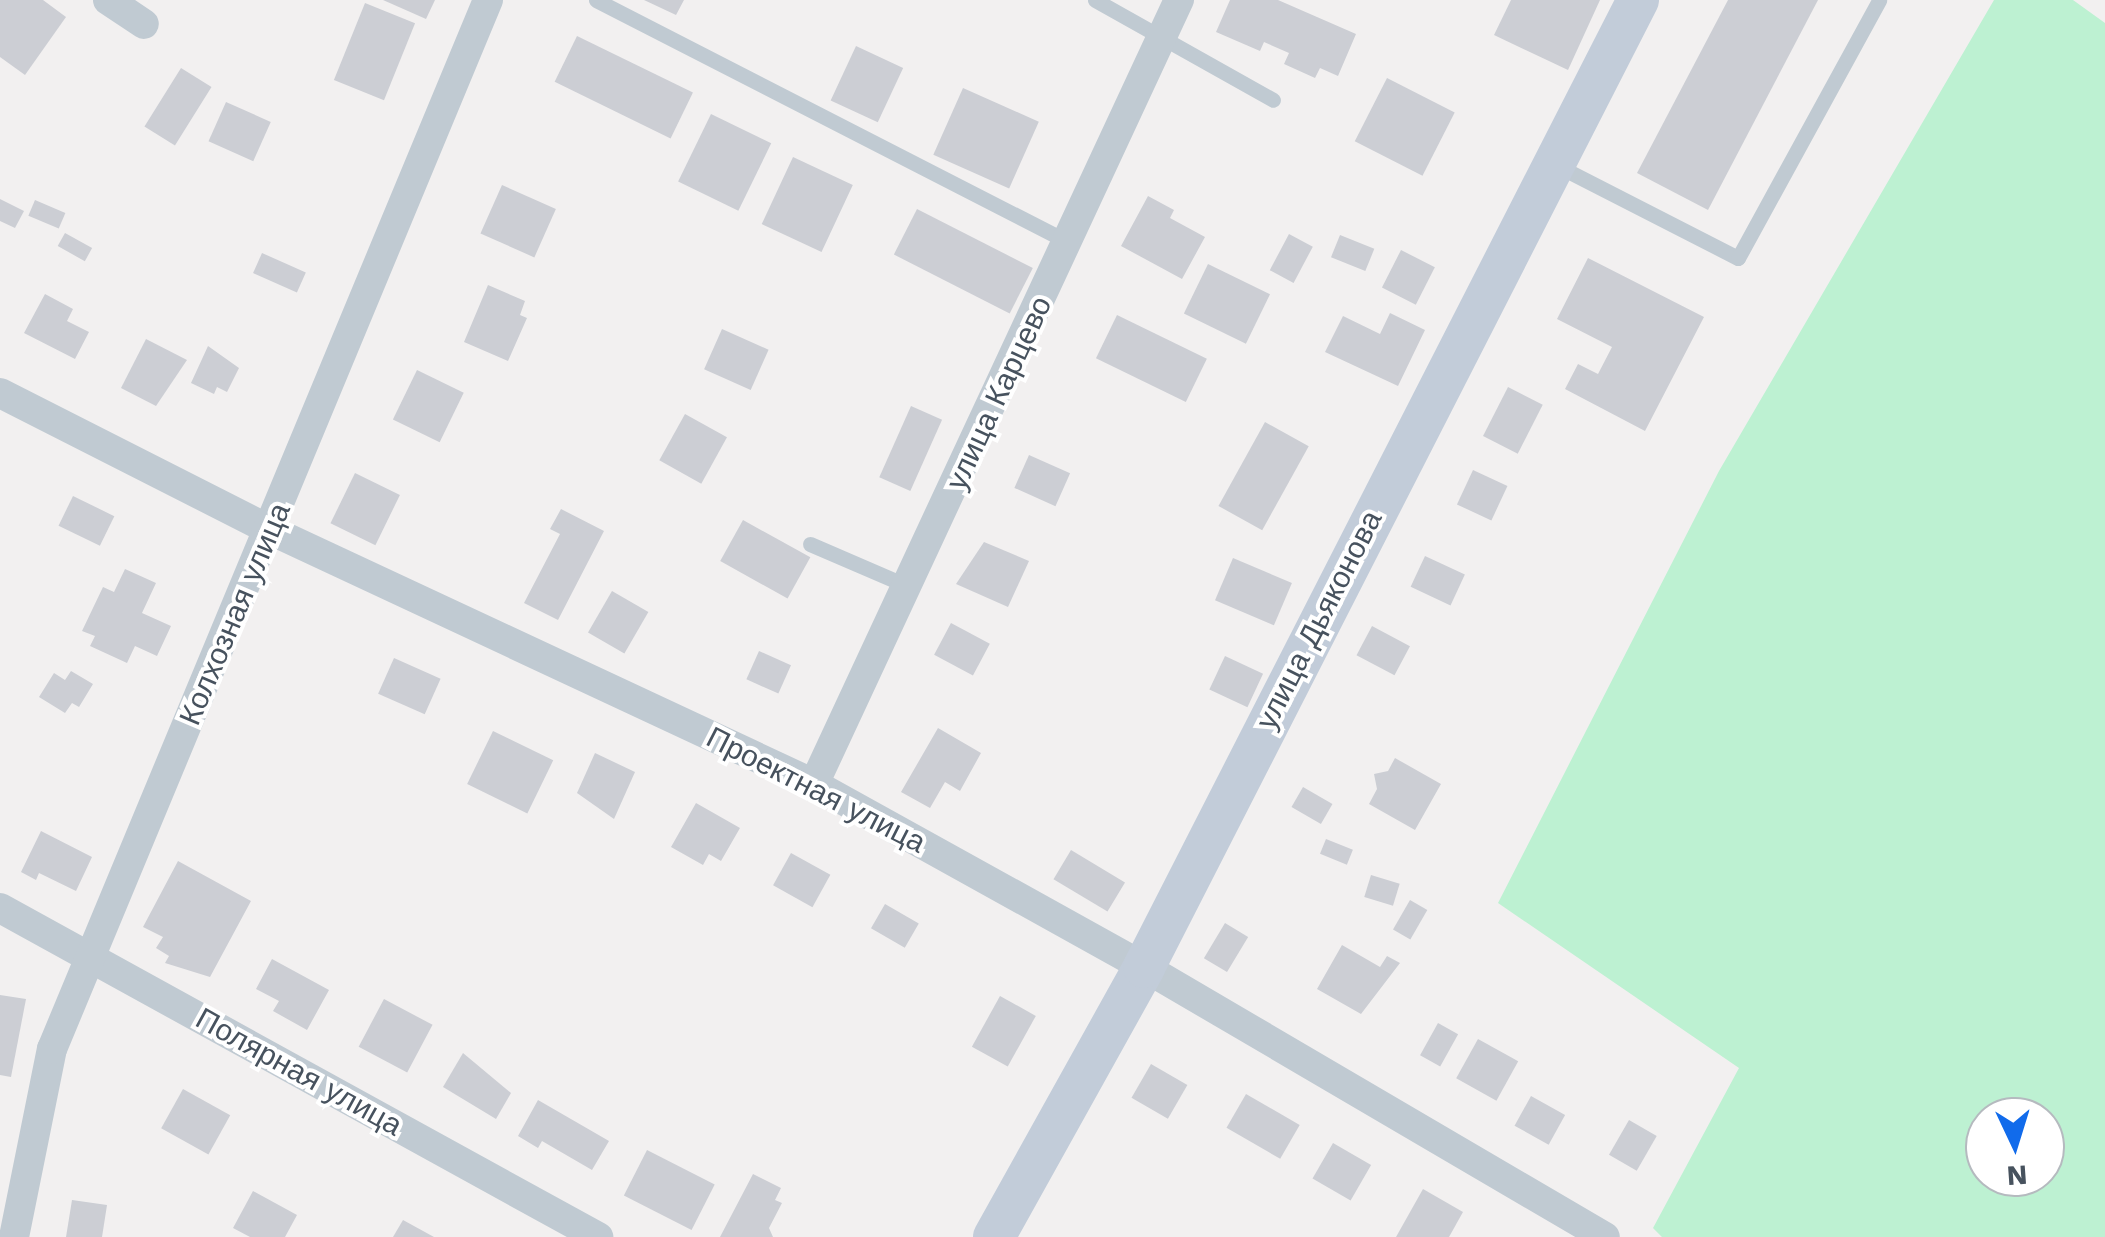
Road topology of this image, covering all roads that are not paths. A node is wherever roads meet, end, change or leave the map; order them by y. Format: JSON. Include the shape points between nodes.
{"nodes":[{"id":1,"x":108,"y":0,"type":"edge"},
{"id":2,"x":488,"y":0,"type":"edge"},
{"id":3,"x":596,"y":0,"type":"edge"},
{"id":4,"x":1094,"y":0,"type":"edge"},
{"id":5,"x":1179,"y":0,"type":"edge"},
{"id":6,"x":1638,"y":0,"type":"edge"},
{"id":7,"x":1879,"y":0,"type":"edge"},
{"id":8,"x":144,"y":24,"type":"dead end"},
{"id":9,"x":1164,"y":33,"type":"junction"},
{"id":10,"x":1273,"y":100,"type":"dead end"},
{"id":11,"x":1551,"y":162,"type":"junction"},
{"id":12,"x":1068,"y":242,"type":"junction"},
{"id":13,"x":0,"y":394,"type":"edge"},
{"id":14,"x":270,"y":530,"type":"junction"},
{"id":15,"x":810,"y":544,"type":"dead end"},
{"id":16,"x":910,"y":588,"type":"junction"},
{"id":17,"x":814,"y":784,"type":"junction"},
{"id":18,"x":0,"y":908,"type":"edge"},
{"id":19,"x":92,"y":958,"type":"junction"},
{"id":20,"x":1144,"y":967,"type":"junction"},
{"id":21,"x":14,"y":1237,"type":"edge"},
{"id":22,"x":598,"y":1237,"type":"edge"},
{"id":23,"x":994,"y":1237,"type":"edge"},
{"id":24,"x":1605,"y":1237,"type":"edge"}],
"edges":[{"from":1,"to":8,"type":"street"},
{"from":2,"to":14,"type":"street","name":"Колхозная улица"},
{"from":3,"to":12,"type":"lane"},
{"from":4,"to":9,"type":"lane"},
{"from":5,"to":9,"type":"street","name":"улица Карцево"},
{"from":6,"to":11,"type":"main road","name":"улица Дьяконова"},
{"from":7,"to":11,"type":"lane","via":[[1738,258]]},
{"from":9,"to":10,"type":"lane"},
{"from":9,"to":12,"type":"street","name":"улица Карцево"},
{"from":11,"to":20,"type":"main road","name":"улица Дьяконова"},
{"from":12,"to":16,"type":"street","name":"улица Карцево"},
{"from":13,"to":14,"type":"street","name":"Проектная улица"},
{"from":14,"to":17,"type":"street","name":"Проектная улица"},
{"from":14,"to":19,"type":"street","name":"Колхозная улица"},
{"from":15,"to":16,"type":"lane"},
{"from":16,"to":17,"type":"street","name":"улица Карцево"},
{"from":17,"to":20,"type":"street","name":"Проектная улица"},
{"from":18,"to":19,"type":"street","name":"Полярная улица"},
{"from":19,"to":21,"type":"street","name":"Колхозная улица","via":[[52,1049]]},
{"from":19,"to":22,"type":"street","name":"Полярная улица"},
{"from":20,"to":23,"type":"main road","name":"улица Дьяконова"},
{"from":20,"to":24,"type":"street","name":"Проектная улица"}]}
